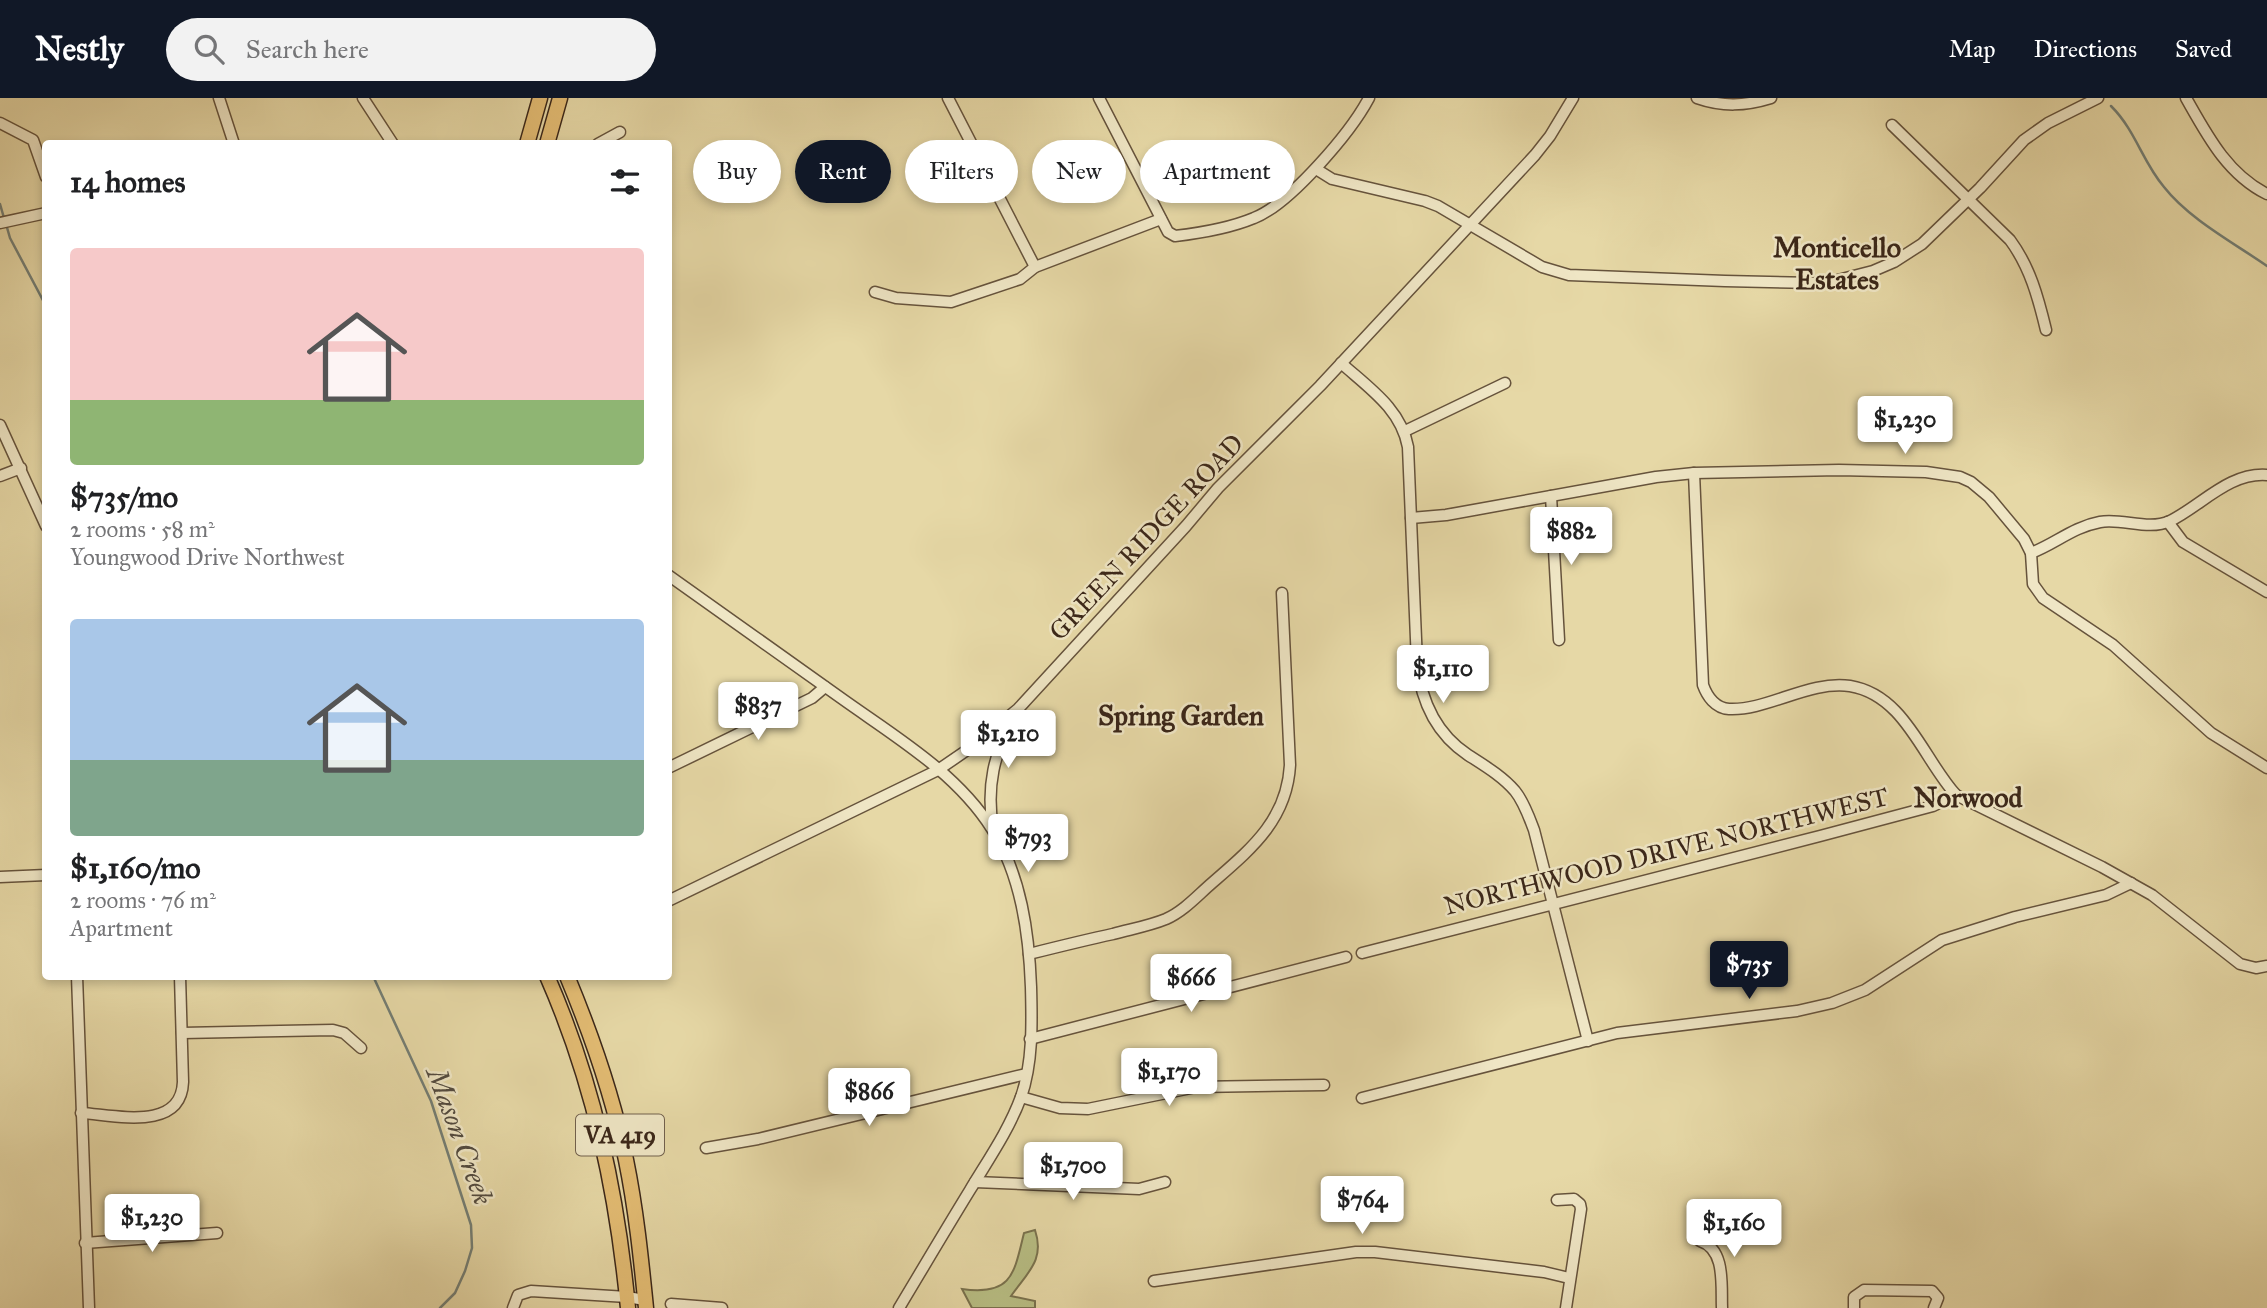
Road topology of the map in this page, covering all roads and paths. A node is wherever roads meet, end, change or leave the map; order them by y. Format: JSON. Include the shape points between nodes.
{"nodes":[{"id":1,"x":219,"y":98,"type":"edge"},
{"id":2,"x":363,"y":98,"type":"edge"},
{"id":3,"x":540,"y":98,"type":"edge"},
{"id":4,"x":560,"y":98,"type":"edge"},
{"id":5,"x":948,"y":98,"type":"edge"},
{"id":6,"x":1099,"y":98,"type":"edge"},
{"id":7,"x":1369,"y":98,"type":"edge"},
{"id":8,"x":1573,"y":98,"type":"edge"},
{"id":9,"x":1697,"y":98,"type":"edge"},
{"id":10,"x":1771,"y":98,"type":"edge"},
{"id":11,"x":2098,"y":98,"type":"edge"},
{"id":12,"x":2186,"y":98,"type":"edge"},
{"id":13,"x":0,"y":123,"type":"edge"},
{"id":14,"x":1892,"y":125,"type":"dead end"},
{"id":15,"x":620,"y":132,"type":"dead end"},
{"id":16,"x":233,"y":140,"type":"edge"},
{"id":17,"x":390,"y":140,"type":"edge"},
{"id":18,"x":528,"y":140,"type":"edge"},
{"id":19,"x":548,"y":140,"type":"edge"},
{"id":20,"x":605,"y":140,"type":"edge"},
{"id":21,"x":42,"y":165,"type":"edge"},
{"id":22,"x":1316,"y":169,"type":"junction"},
{"id":23,"x":2267,"y":194,"type":"edge"},
{"id":24,"x":1969,"y":199,"type":"junction"},
{"id":25,"x":42,"y":214,"type":"edge"},
{"id":26,"x":1161,"y":219,"type":"junction"},
{"id":27,"x":0,"y":223,"type":"edge"},
{"id":28,"x":1469,"y":226,"type":"junction"},
{"id":29,"x":1035,"y":267,"type":"junction"},
{"id":30,"x":875,"y":292,"type":"dead end"},
{"id":31,"x":2046,"y":330,"type":"dead end"},
{"id":32,"x":1341,"y":363,"type":"junction"},
{"id":33,"x":1505,"y":383,"type":"dead end"},
{"id":34,"x":0,"y":425,"type":"edge"},
{"id":35,"x":1405,"y":431,"type":"junction"},
{"id":36,"x":21,"y":468,"type":"junction"},
{"id":37,"x":1694,"y":473,"type":"junction"},
{"id":38,"x":2267,"y":475,"type":"edge"},
{"id":39,"x":0,"y":476,"type":"edge"},
{"id":40,"x":1551,"y":496,"type":"junction"},
{"id":41,"x":42,"y":517,"type":"edge"},
{"id":42,"x":1411,"y":519,"type":"junction"},
{"id":43,"x":2168,"y":522,"type":"junction"},
{"id":44,"x":2031,"y":553,"type":"junction"},
{"id":45,"x":672,"y":578,"type":"edge"},
{"id":46,"x":2267,"y":592,"type":"edge"},
{"id":47,"x":1282,"y":593,"type":"dead end"},
{"id":48,"x":1559,"y":640,"type":"dead end"},
{"id":49,"x":825,"y":687,"type":"junction"},
{"id":50,"x":1018,"y":709,"type":"junction"},
{"id":51,"x":672,"y":766,"type":"edge"},
{"id":52,"x":2267,"y":768,"type":"edge"},
{"id":53,"x":938,"y":770,"type":"junction"},
{"id":54,"x":1956,"y":795,"type":"junction"},
{"id":55,"x":993,"y":831,"type":"junction"},
{"id":56,"x":42,"y":876,"type":"edge"},
{"id":57,"x":0,"y":877,"type":"edge"},
{"id":58,"x":2130,"y":883,"type":"junction"},
{"id":59,"x":672,"y":899,"type":"edge"},
{"id":60,"x":1554,"y":904,"type":"junction"},
{"id":61,"x":1362,"y":953,"type":"dead end"},
{"id":62,"x":1029,"y":954,"type":"junction"},
{"id":63,"x":1346,"y":957,"type":"dead end"},
{"id":64,"x":2267,"y":966,"type":"edge"},
{"id":65,"x":77,"y":980,"type":"edge"},
{"id":66,"x":180,"y":980,"type":"edge"},
{"id":67,"x":549,"y":980,"type":"edge"},
{"id":68,"x":569,"y":980,"type":"edge"},
{"id":69,"x":182,"y":1033,"type":"junction"},
{"id":70,"x":1030,"y":1039,"type":"junction"},
{"id":71,"x":1588,"y":1041,"type":"junction"},
{"id":72,"x":361,"y":1048,"type":"dead end"},
{"id":73,"x":1026,"y":1074,"type":"junction"},
{"id":74,"x":1324,"y":1085,"type":"dead end"},
{"id":75,"x":1021,"y":1097,"type":"junction"},
{"id":76,"x":1362,"y":1098,"type":"dead end"},
{"id":77,"x":81,"y":1113,"type":"junction"},
{"id":78,"x":706,"y":1148,"type":"dead end"},
{"id":79,"x":975,"y":1182,"type":"junction"},
{"id":80,"x":1165,"y":1182,"type":"dead end"},
{"id":81,"x":1557,"y":1200,"type":"dead end"},
{"id":82,"x":217,"y":1233,"type":"dead end"},
{"id":83,"x":1700,"y":1241,"type":"dead end"},
{"id":84,"x":85,"y":1243,"type":"junction"},
{"id":85,"x":1569,"y":1278,"type":"junction"},
{"id":86,"x":1154,"y":1281,"type":"dead end"},
{"id":87,"x":628,"y":1302,"type":"edge"},
{"id":88,"x":646,"y":1304,"type":"edge"},
{"id":89,"x":671,"y":1304,"type":"dead end"},
{"id":90,"x":89,"y":1308,"type":"edge"},
{"id":91,"x":513,"y":1308,"type":"edge"},
{"id":92,"x":722,"y":1308,"type":"edge"},
{"id":93,"x":899,"y":1308,"type":"edge"},
{"id":94,"x":1566,"y":1308,"type":"edge"},
{"id":95,"x":1722,"y":1308,"type":"edge"},
{"id":96,"x":1854,"y":1308,"type":"edge"},
{"id":97,"x":1934,"y":1308,"type":"edge"}],
"edges":[{"from":1,"to":16,"type":"street"},
{"from":2,"to":17,"type":"street"},
{"from":3,"to":18,"type":"main road"},
{"from":4,"to":19,"type":"main road"},
{"from":5,"to":29,"type":"street"},
{"from":6,"to":26,"type":"street"},
{"from":7,"to":22,"type":"street"},
{"from":8,"to":28,"type":"street","name":"GREEN RIDGE ROAD","via":[[1535,155]]},
{"from":9,"to":10,"type":"street","via":[[1720,105]]},
{"from":11,"to":24,"type":"street","via":[[2039,129]]},
{"from":12,"to":23,"type":"street","via":[[2229,165]]},
{"from":13,"to":21,"type":"street","via":[[31,138]]},
{"from":14,"to":24,"type":"street"},
{"from":15,"to":20,"type":"street"},
{"from":22,"to":26,"type":"street","via":[[1266,211],[1243,222],[1175,236]]},
{"from":22,"to":28,"type":"street","via":[[1332,179],[1425,201]]},
{"from":24,"to":28,"type":"street","via":[[1931,237],[1900,258],[1854,277],[1815,283],[1569,275],[1542,267]]},
{"from":24,"to":31,"type":"street","via":[[2020,253],[2035,285]]},
{"from":25,"to":27,"type":"street"},
{"from":26,"to":29,"type":"street"},
{"from":28,"to":32,"type":"street","name":"GREEN RIDGE ROAD"},
{"from":29,"to":30,"type":"street","via":[[1020,279],[951,302]]},
{"from":32,"to":35,"type":"street","via":[[1389,406]]},
{"from":32,"to":50,"type":"street","name":"GREEN RIDGE ROAD","via":[[1218,488]]},
{"from":33,"to":35,"type":"street"},
{"from":34,"to":36,"type":"street"},
{"from":35,"to":42,"type":"street"},
{"from":36,"to":39,"type":"street"},
{"from":36,"to":41,"type":"street"},
{"from":37,"to":40,"type":"street"},
{"from":37,"to":44,"type":"street","via":[[1839,470],[1950,474],[1971,482],[1989,497]]},
{"from":37,"to":54,"type":"street","via":[[1703,684],[1710,699],[1729,709],[1819,687],[1850,686],[1873,693],[1892,707]]},
{"from":38,"to":43,"type":"street","via":[[2252,475],[2223,487]]},
{"from":40,"to":42,"type":"street"},
{"from":40,"to":48,"type":"street"},
{"from":42,"to":60,"type":"street","via":[[1422,695],[1432,718],[1451,741],[1503,779],[1519,797],[1534,830]]},
{"from":43,"to":44,"type":"street","via":[[2089,524]]},
{"from":43,"to":46,"type":"street","via":[[2183,542]]},
{"from":44,"to":52,"type":"street","via":[[2033,584],[2043,598],[2113,645],[2211,733]]},
{"from":45,"to":49,"type":"street"},
{"from":47,"to":62,"type":"street","via":[[1290,774],[1284,800],[1268,827],[1256,844],[1166,919]]},
{"from":49,"to":51,"type":"street","via":[[812,698]]},
{"from":49,"to":53,"type":"street"},
{"from":50,"to":53,"type":"street","name":"GREEN RIDGE ROAD"},
{"from":50,"to":55,"type":"street","via":[[992,769]]},
{"from":53,"to":55,"type":"street","via":[[964,792]]},
{"from":53,"to":59,"type":"street","name":"GREEN RIDGE ROAD"},
{"from":54,"to":58,"type":"street"},
{"from":54,"to":60,"type":"street","name":"NORTHWOOD DRIVE NORTHWEST","via":[[1933,806]]},
{"from":55,"to":62,"type":"street","via":[[1010,868]]},
{"from":56,"to":57,"type":"street"},
{"from":58,"to":64,"type":"street","via":[[2169,907],[2240,964]]},
{"from":58,"to":71,"type":"street","via":[[2106,895],[1942,940],[1865,990],[1832,1003]]},
{"from":60,"to":61,"type":"street","name":"NORTHWOOD DRIVE NORTHWEST"},
{"from":60,"to":71,"type":"street"},
{"from":62,"to":70,"type":"street"},
{"from":63,"to":70,"type":"street"},
{"from":65,"to":77,"type":"street"},
{"from":66,"to":69,"type":"street"},
{"from":67,"to":87,"type":"main road","number":"VA 419","via":[[576,1049],[604,1145]]},
{"from":68,"to":88,"type":"main road","number":"VA 419","via":[[595,1046],[618,1126],[632,1191]]},
{"from":69,"to":72,"type":"street","via":[[333,1030]]},
{"from":69,"to":77,"type":"street","via":[[183,1093],[169,1111],[153,1117]]},
{"from":70,"to":73,"type":"street"},
{"from":71,"to":76,"type":"street"},
{"from":73,"to":75,"type":"street"},
{"from":73,"to":78,"type":"street"},
{"from":74,"to":75,"type":"street","via":[[1196,1087],[1081,1110]]},
{"from":75,"to":79,"type":"street"},
{"from":77,"to":84,"type":"street"},
{"from":79,"to":80,"type":"street","via":[[1139,1189]]},
{"from":79,"to":93,"type":"street"},
{"from":81,"to":85,"type":"street","via":[[1574,1199],[1581,1209]]},
{"from":82,"to":84,"type":"street"},
{"from":83,"to":95,"type":"street","via":[[1717,1257]]},
{"from":84,"to":90,"type":"street"},
{"from":85,"to":86,"type":"street","via":[[1356,1252]]},
{"from":85,"to":94,"type":"street"},
{"from":87,"to":88,"type":"street"},
{"from":87,"to":91,"type":"street","via":[[523,1292]]},
{"from":89,"to":92,"type":"street"},
{"from":96,"to":97,"type":"street","via":[[1854,1297],[1864,1290],[1932,1291],[1938,1298]]}]}
